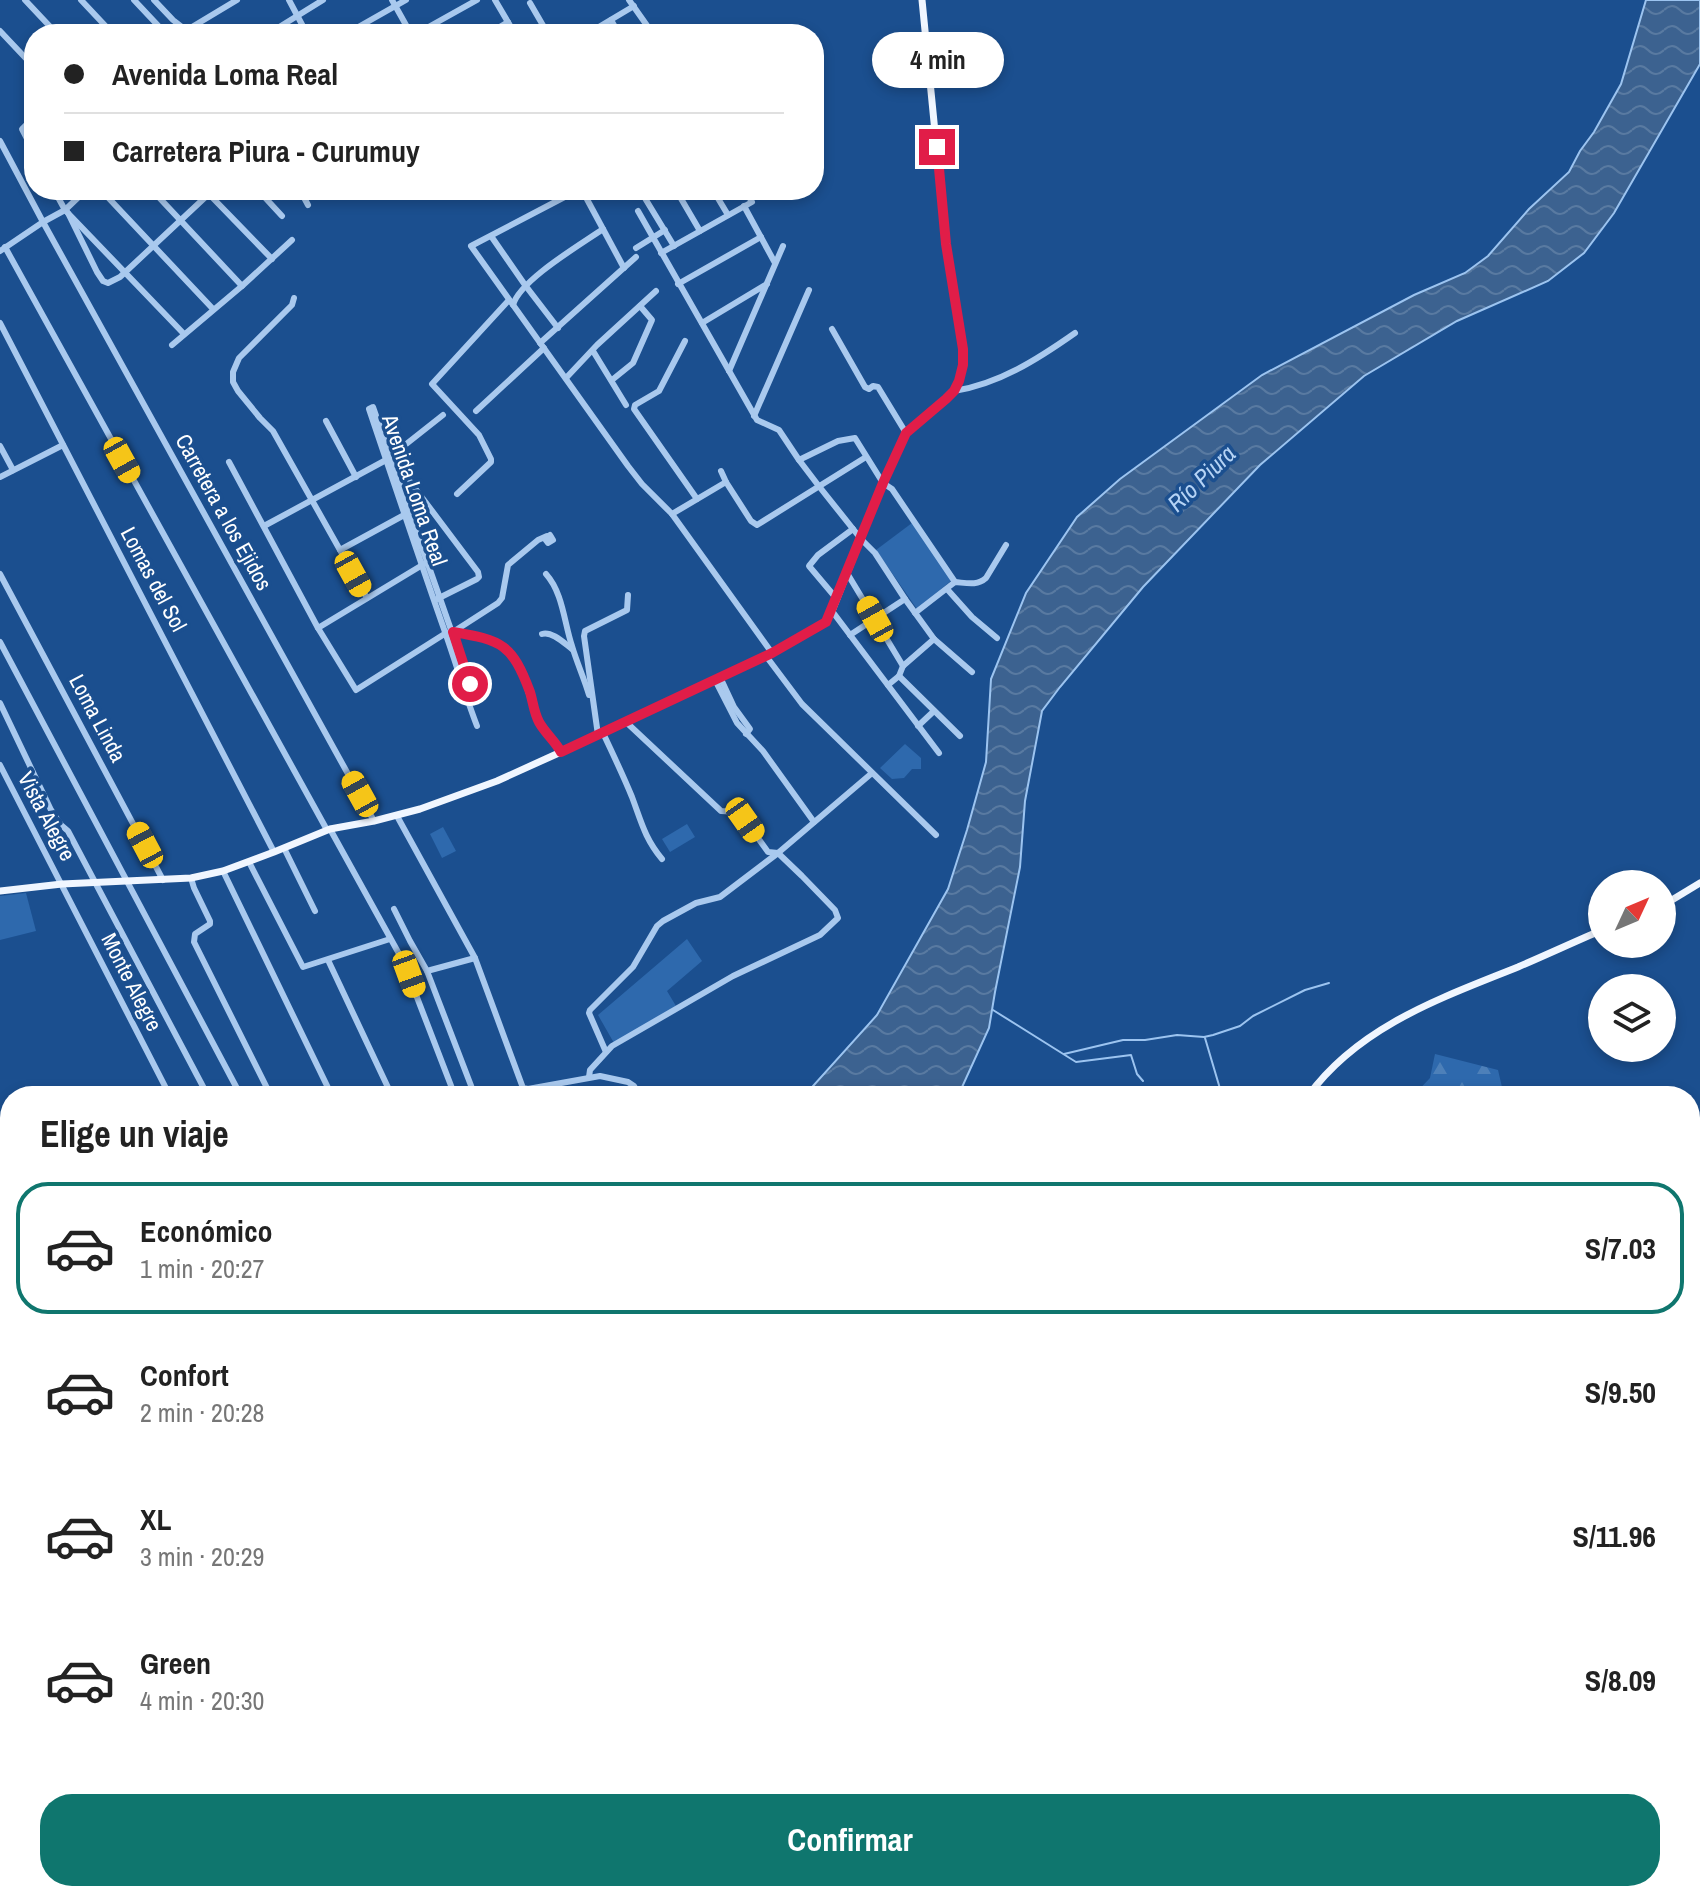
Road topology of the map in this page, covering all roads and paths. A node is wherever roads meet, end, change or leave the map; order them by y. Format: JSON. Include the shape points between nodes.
{"nodes":[{"id":1,"x":25,"y":0,"type":"edge"},
{"id":2,"x":81,"y":0,"type":"edge"},
{"id":3,"x":134,"y":0,"type":"edge"},
{"id":4,"x":154,"y":0,"type":"edge"},
{"id":5,"x":237,"y":0,"type":"edge"},
{"id":6,"x":289,"y":0,"type":"edge"},
{"id":7,"x":323,"y":0,"type":"edge"},
{"id":8,"x":406,"y":0,"type":"edge"},
{"id":9,"x":477,"y":0,"type":"edge"},
{"id":10,"x":495,"y":0,"type":"edge"},
{"id":11,"x":922,"y":0,"type":"edge"},
{"id":12,"x":394,"y":3,"type":"edge"},
{"id":13,"x":530,"y":3,"type":"dead end"},
{"id":14,"x":632,"y":3,"type":"edge"},
{"id":15,"x":298,"y":16,"type":"junction"},
{"id":16,"x":610,"y":19,"type":"junction"},
{"id":17,"x":508,"y":22,"type":"joint"},
{"id":18,"x":48,"y":24,"type":"edge"},
{"id":19,"x":104,"y":24,"type":"edge"},
{"id":20,"x":157,"y":24,"type":"edge"},
{"id":21,"x":178,"y":24,"type":"edge"},
{"id":22,"x":201,"y":24,"type":"edge"},
{"id":23,"x":285,"y":24,"type":"edge"},
{"id":24,"x":302,"y":24,"type":"edge"},
{"id":25,"x":361,"y":24,"type":"edge"},
{"id":26,"x":408,"y":24,"type":"edge"},
{"id":27,"x":433,"y":24,"type":"edge"},
{"id":28,"x":505,"y":24,"type":"edge"},
{"id":29,"x":542,"y":24,"type":"edge"},
{"id":30,"x":601,"y":24,"type":"edge"},
{"id":31,"x":613,"y":24,"type":"edge"},
{"id":32,"x":646,"y":24,"type":"edge"},
{"id":33,"x":0,"y":31,"type":"edge"},
{"id":34,"x":24,"y":56,"type":"edge"},
{"id":35,"x":0,"y":141,"type":"edge"},
{"id":36,"x":24,"y":186,"type":"edge"},
{"id":37,"x":31,"y":200,"type":"edge"},
{"id":38,"x":60,"y":200,"type":"edge"},
{"id":39,"x":77,"y":200,"type":"edge"},
{"id":40,"x":110,"y":200,"type":"edge"},
{"id":41,"x":162,"y":200,"type":"edge"},
{"id":42,"x":201,"y":200,"type":"edge"},
{"id":43,"x":217,"y":200,"type":"edge"},
{"id":44,"x":267,"y":200,"type":"edge"},
{"id":45,"x":305,"y":200,"type":"edge"},
{"id":46,"x":561,"y":200,"type":"edge"},
{"id":47,"x":586,"y":200,"type":"edge"},
{"id":48,"x":646,"y":200,"type":"edge"},
{"id":49,"x":682,"y":200,"type":"edge"},
{"id":50,"x":719,"y":200,"type":"edge"},
{"id":51,"x":751,"y":200,"type":"edge"},
{"id":52,"x":308,"y":205,"type":"dead end"},
{"id":53,"x":649,"y":205,"type":"junction"},
{"id":54,"x":744,"y":206,"type":"junction"},
{"id":55,"x":67,"y":212,"type":"junction"},
{"id":56,"x":728,"y":215,"type":"junction"},
{"id":57,"x":282,"y":216,"type":"dead end"},
{"id":58,"x":182,"y":220,"type":"junction"},
{"id":59,"x":43,"y":222,"type":"junction"},
{"id":60,"x":603,"y":229,"type":"junction"},
{"id":61,"x":665,"y":230,"type":"junction"},
{"id":62,"x":700,"y":231,"type":"junction"},
{"id":63,"x":491,"y":236,"type":"junction"},
{"id":64,"x":653,"y":237,"type":"junction"},
{"id":65,"x":761,"y":237,"type":"junction"},
{"id":66,"x":292,"y":240,"type":"dead end"},
{"id":67,"x":154,"y":246,"type":"junction"},
{"id":68,"x":674,"y":246,"type":"junction"},
{"id":69,"x":783,"y":246,"type":"dead end"},
{"id":70,"x":636,"y":248,"type":"dead end"},
{"id":71,"x":3,"y":249,"type":"edge"},
{"id":72,"x":661,"y":253,"type":"junction"},
{"id":73,"x":636,"y":257,"type":"dead end"},
{"id":74,"x":272,"y":259,"type":"junction"},
{"id":75,"x":776,"y":263,"type":"junction"},
{"id":76,"x":624,"y":268,"type":"junction"},
{"id":77,"x":125,"y":272,"type":"junction"},
{"id":78,"x":678,"y":284,"type":"junction"},
{"id":79,"x":768,"y":284,"type":"junction"},
{"id":80,"x":525,"y":285,"type":"junction"},
{"id":81,"x":242,"y":286,"type":"junction"},
{"id":82,"x":809,"y":290,"type":"dead end"},
{"id":83,"x":656,"y":291,"type":"dead end"},
{"id":84,"x":294,"y":298,"type":"dead end"},
{"id":85,"x":511,"y":302,"type":"junction"},
{"id":86,"x":640,"y":306,"type":"junction"},
{"id":87,"x":213,"y":309,"type":"junction"},
{"id":88,"x":0,"y":323,"type":"edge"},
{"id":89,"x":702,"y":323,"type":"junction"},
{"id":90,"x":558,"y":328,"type":"junction"},
{"id":91,"x":832,"y":329,"type":"dead end"},
{"id":92,"x":1075,"y":333,"type":"dead end"},
{"id":93,"x":184,"y":334,"type":"junction"},
{"id":94,"x":685,"y":341,"type":"dead end"},
{"id":95,"x":172,"y":345,"type":"dead end"},
{"id":96,"x":542,"y":345,"type":"junction"},
{"id":97,"x":593,"y":351,"type":"junction"},
{"id":98,"x":728,"y":371,"type":"junction"},
{"id":99,"x":566,"y":378,"type":"junction"},
{"id":100,"x":612,"y":380,"type":"junction"},
{"id":101,"x":954,"y":391,"type":"junction"},
{"id":102,"x":626,"y":405,"type":"dead end"},
{"id":103,"x":476,"y":411,"type":"dead end"},
{"id":104,"x":443,"y":415,"type":"dead end"},
{"id":105,"x":754,"y":416,"type":"junction"},
{"id":106,"x":326,"y":421,"type":"dead end"},
{"id":107,"x":906,"y":433,"type":"junction"},
{"id":108,"x":63,"y":445,"type":"junction"},
{"id":109,"x":0,"y":446,"type":"edge"},
{"id":110,"x":866,"y":457,"type":"junction"},
{"id":111,"x":389,"y":459,"type":"junction"},
{"id":112,"x":799,"y":460,"type":"junction"},
{"id":113,"x":229,"y":462,"type":"dead end"},
{"id":114,"x":13,"y":470,"type":"junction"},
{"id":115,"x":721,"y":471,"type":"dead end"},
{"id":116,"x":0,"y":477,"type":"edge"},
{"id":117,"x":356,"y":477,"type":"junction"},
{"id":118,"x":726,"y":482,"type":"junction"},
{"id":119,"x":883,"y":483,"type":"junction"},
{"id":120,"x":818,"y":485,"type":"junction"},
{"id":121,"x":457,"y":494,"type":"dead end"},
{"id":122,"x":312,"y":499,"type":"junction"},
{"id":123,"x":697,"y":499,"type":"junction"},
{"id":124,"x":407,"y":514,"type":"junction"},
{"id":125,"x":672,"y":514,"type":"junction"},
{"id":126,"x":264,"y":526,"type":"junction"},
{"id":127,"x":853,"y":529,"type":"junction"},
{"id":128,"x":547,"y":539,"type":"dead end"},
{"id":129,"x":861,"y":539,"type":"junction"},
{"id":130,"x":1006,"y":545,"type":"dead end"},
{"id":131,"x":340,"y":550,"type":"junction"},
{"id":132,"x":424,"y":564,"type":"junction"},
{"id":133,"x":847,"y":573,"type":"junction"},
{"id":134,"x":0,"y":574,"type":"edge"},
{"id":135,"x":546,"y":574,"type":"dead end"},
{"id":136,"x":955,"y":582,"type":"junction"},
{"id":137,"x":947,"y":589,"type":"junction"},
{"id":138,"x":628,"y":595,"type":"dead end"},
{"id":139,"x":367,"y":598,"type":"junction"},
{"id":140,"x":836,"y":598,"type":"junction"},
{"id":141,"x":437,"y":599,"type":"junction"},
{"id":142,"x":905,"y":599,"type":"junction"},
{"id":143,"x":832,"y":611,"type":"junction"},
{"id":144,"x":915,"y":613,"type":"junction"},
{"id":145,"x":875,"y":619,"type":"junction"},
{"id":146,"x":318,"y":628,"type":"junction"},
{"id":147,"x":449,"y":633,"type":"junction"},
{"id":148,"x":542,"y":634,"type":"dead end"},
{"id":149,"x":850,"y":635,"type":"junction"},
{"id":150,"x":997,"y":638,"type":"dead end"},
{"id":151,"x":934,"y":639,"type":"junction"},
{"id":152,"x":0,"y":642,"type":"edge"},
{"id":153,"x":572,"y":649,"type":"junction"},
{"id":154,"x":769,"y":654,"type":"junction"},
{"id":155,"x":903,"y":666,"type":"junction"},
{"id":156,"x":972,"y":672,"type":"dead end"},
{"id":157,"x":899,"y":676,"type":"junction"},
{"id":158,"x":718,"y":678,"type":"junction"},
{"id":159,"x":888,"y":685,"type":"junction"},
{"id":160,"x":0,"y":703,"type":"edge"},
{"id":161,"x":934,"y":711,"type":"junction"},
{"id":162,"x":595,"y":718,"type":"junction"},
{"id":163,"x":626,"y":722,"type":"junction"},
{"id":164,"x":477,"y":726,"type":"dead end"},
{"id":165,"x":918,"y":726,"type":"junction"},
{"id":166,"x":600,"y":734,"type":"junction"},
{"id":167,"x":960,"y":736,"type":"dead end"},
{"id":168,"x":561,"y":752,"type":"junction"},
{"id":169,"x":939,"y":753,"type":"dead end"},
{"id":170,"x":0,"y":765,"type":"edge"},
{"id":171,"x":872,"y":773,"type":"junction"},
{"id":172,"x":397,"y":816,"type":"junction"},
{"id":173,"x":374,"y":821,"type":"junction"},
{"id":174,"x":814,"y":822,"type":"junction"},
{"id":175,"x":329,"y":830,"type":"junction"},
{"id":176,"x":936,"y":835,"type":"dead end"},
{"id":177,"x":284,"y":848,"type":"junction"},
{"id":178,"x":274,"y":852,"type":"junction"},
{"id":179,"x":778,"y":853,"type":"junction"},
{"id":180,"x":662,"y":859,"type":"dead end"},
{"id":181,"x":249,"y":862,"type":"junction"},
{"id":182,"x":223,"y":871,"type":"junction"},
{"id":183,"x":191,"y":878,"type":"junction"},
{"id":184,"x":163,"y":880,"type":"junction"},
{"id":185,"x":94,"y":882,"type":"junction"},
{"id":186,"x":128,"y":882,"type":"junction"},
{"id":187,"x":1700,"y":883,"type":"edge"},
{"id":188,"x":62,"y":884,"type":"junction"},
{"id":189,"x":0,"y":891,"type":"edge"},
{"id":190,"x":1676,"y":898,"type":"edge"},
{"id":191,"x":394,"y":909,"type":"dead end"},
{"id":192,"x":315,"y":911,"type":"dead end"},
{"id":193,"x":1588,"y":936,"type":"edge"},
{"id":194,"x":390,"y":939,"type":"junction"},
{"id":195,"x":475,"y":958,"type":"junction"},
{"id":196,"x":328,"y":960,"type":"junction"},
{"id":197,"x":427,"y":971,"type":"junction"},
{"id":198,"x":606,"y":1052,"type":"junction"},
{"id":199,"x":589,"y":1077,"type":"junction"},
{"id":200,"x":165,"y":1086,"type":"edge"},
{"id":201,"x":203,"y":1086,"type":"edge"},
{"id":202,"x":236,"y":1086,"type":"edge"},
{"id":203,"x":266,"y":1086,"type":"edge"},
{"id":204,"x":327,"y":1086,"type":"edge"},
{"id":205,"x":387,"y":1086,"type":"edge"},
{"id":206,"x":451,"y":1086,"type":"edge"},
{"id":207,"x":471,"y":1086,"type":"edge"},
{"id":208,"x":522,"y":1086,"type":"edge"},
{"id":209,"x":547,"y":1086,"type":"edge"},
{"id":210,"x":634,"y":1086,"type":"edge"},
{"id":211,"x":1316,"y":1086,"type":"edge"}],
"edges":[{"from":1,"to":18,"type":"street"},
{"from":2,"to":19,"type":"street"},
{"from":3,"to":20,"type":"street"},
{"from":4,"to":21,"type":"street"},
{"from":5,"to":22,"type":"street"},
{"from":6,"to":15,"type":"street"},
{"from":7,"to":15,"type":"street"},
{"from":8,"to":12,"type":"street"},
{"from":9,"to":27,"type":"street"},
{"from":10,"to":17,"type":"street"},
{"from":11,"to":101,"type":"main road","via":[[946,244],[963,349]]},
{"from":12,"to":25,"type":"street"},
{"from":12,"to":26,"type":"street"},
{"from":13,"to":29,"type":"street"},
{"from":14,"to":16,"type":"street"},
{"from":14,"to":32,"type":"street"},
{"from":15,"to":23,"type":"street"},
{"from":15,"to":24,"type":"street"},
{"from":16,"to":30,"type":"street"},
{"from":16,"to":31,"type":"street"},
{"from":17,"to":28,"type":"street"},
{"from":33,"to":34,"type":"street"},
{"from":35,"to":36,"type":"street","name":"Carretera a los Ejidos"},
{"from":37,"to":59,"type":"street","name":"Carretera a los Ejidos"},
{"from":38,"to":55,"type":"street"},
{"from":39,"to":55,"type":"street"},
{"from":40,"to":67,"type":"street"},
{"from":41,"to":58,"type":"street"},
{"from":42,"to":58,"type":"street"},
{"from":43,"to":74,"type":"street"},
{"from":44,"to":57,"type":"street"},
{"from":45,"to":52,"type":"street"},
{"from":46,"to":63,"type":"street"},
{"from":47,"to":60,"type":"street"},
{"from":48,"to":53,"type":"street"},
{"from":49,"to":62,"type":"street"},
{"from":50,"to":56,"type":"street"},
{"from":51,"to":54,"type":"street"},
{"from":53,"to":61,"type":"street"},
{"from":53,"to":64,"type":"street","via":[[637,212]]},
{"from":54,"to":56,"type":"street"},
{"from":54,"to":65,"type":"street"},
{"from":55,"to":59,"type":"street"},
{"from":55,"to":77,"type":"street"},
{"from":55,"to":77,"type":"street","via":[[101,279],[108,283]]},
{"from":56,"to":62,"type":"street"},
{"from":58,"to":67,"type":"street"},
{"from":58,"to":81,"type":"street"},
{"from":59,"to":71,"type":"street"},
{"from":59,"to":173,"type":"street","name":"Carretera a los Ejidos"},
{"from":60,"to":76,"type":"street"},
{"from":60,"to":80,"type":"street"},
{"from":61,"to":64,"type":"street"},
{"from":61,"to":68,"type":"street"},
{"from":62,"to":68,"type":"street"},
{"from":63,"to":80,"type":"street"},
{"from":63,"to":85,"type":"street","via":[[471,246]]},
{"from":64,"to":70,"type":"street"},
{"from":64,"to":72,"type":"street"},
{"from":65,"to":75,"type":"street"},
{"from":65,"to":78,"type":"street"},
{"from":66,"to":74,"type":"street"},
{"from":67,"to":77,"type":"street"},
{"from":67,"to":87,"type":"street"},
{"from":68,"to":72,"type":"street"},
{"from":69,"to":75,"type":"street"},
{"from":71,"to":175,"type":"street"},
{"from":72,"to":78,"type":"street"},
{"from":73,"to":76,"type":"street"},
{"from":74,"to":81,"type":"street"},
{"from":75,"to":79,"type":"street"},
{"from":76,"to":90,"type":"street"},
{"from":77,"to":93,"type":"street"},
{"from":78,"to":89,"type":"street"},
{"from":79,"to":89,"type":"street"},
{"from":79,"to":98,"type":"street"},
{"from":80,"to":85,"type":"street"},
{"from":80,"to":90,"type":"street"},
{"from":81,"to":87,"type":"street"},
{"from":82,"to":105,"type":"street"},
{"from":83,"to":86,"type":"street"},
{"from":84,"to":122,"type":"street","via":[[239,358],[233,382],[273,431]]},
{"from":85,"to":96,"type":"street"},
{"from":85,"to":121,"type":"street","via":[[432,384],[479,435],[491,459]]},
{"from":86,"to":97,"type":"street"},
{"from":86,"to":100,"type":"street","via":[[652,320],[633,363]]},
{"from":87,"to":93,"type":"street"},
{"from":88,"to":108,"type":"street","name":"Lomas del Sol"},
{"from":89,"to":98,"type":"street"},
{"from":90,"to":96,"type":"street"},
{"from":91,"to":107,"type":"street","via":[[865,387],[878,387]]},
{"from":92,"to":101,"type":"street","via":[[1013,371]]},
{"from":93,"to":95,"type":"street"},
{"from":94,"to":123,"type":"street","via":[[659,391],[634,409]]},
{"from":96,"to":99,"type":"street"},
{"from":96,"to":103,"type":"street"},
{"from":97,"to":99,"type":"street"},
{"from":97,"to":100,"type":"street"},
{"from":98,"to":105,"type":"street"},
{"from":99,"to":125,"type":"street","via":[[642,484]]},
{"from":100,"to":102,"type":"street"},
{"from":101,"to":107,"type":"main road"},
{"from":104,"to":111,"type":"street"},
{"from":105,"to":112,"type":"street","via":[[779,430]]},
{"from":106,"to":117,"type":"street"},
{"from":107,"to":119,"type":"main road"},
{"from":108,"to":114,"type":"street"},
{"from":108,"to":178,"type":"street","name":"Lomas del Sol"},
{"from":109,"to":114,"type":"street"},
{"from":110,"to":112,"type":"street","via":[[855,438]]},
{"from":110,"to":119,"type":"street"},
{"from":110,"to":120,"type":"street"},
{"from":111,"to":111,"type":"street","name":"Avenida Loma Real","via":[[373,407],[369,409]]},
{"from":111,"to":117,"type":"street"},
{"from":111,"to":124,"type":"street","name":"Avenida Loma Real"},
{"from":111,"to":141,"type":"street","via":[[478,572],[477,579]]},
{"from":112,"to":120,"type":"street"},
{"from":113,"to":126,"type":"street"},
{"from":114,"to":116,"type":"street"},
{"from":115,"to":118,"type":"street"},
{"from":117,"to":122,"type":"street"},
{"from":118,"to":120,"type":"street","via":[[757,525]]},
{"from":118,"to":123,"type":"street"},
{"from":119,"to":129,"type":"main road"},
{"from":119,"to":136,"type":"street"},
{"from":120,"to":127,"type":"street"},
{"from":122,"to":126,"type":"street"},
{"from":122,"to":131,"type":"street"},
{"from":123,"to":125,"type":"street"},
{"from":124,"to":131,"type":"street"},
{"from":124,"to":132,"type":"street","name":"Avenida Loma Real"},
{"from":125,"to":154,"type":"street"},
{"from":126,"to":146,"type":"street"},
{"from":127,"to":129,"type":"street"},
{"from":127,"to":140,"type":"street","via":[[809,566]]},
{"from":128,"to":147,"type":"street","via":[[538,540],[508,565],[499,602]]},
{"from":129,"to":133,"type":"main road"},
{"from":129,"to":142,"type":"street"},
{"from":130,"to":136,"type":"street","via":[[982,581]]},
{"from":131,"to":139,"type":"street"},
{"from":132,"to":139,"type":"street"},
{"from":132,"to":141,"type":"street","name":"Avenida Loma Real"},
{"from":133,"to":140,"type":"main road"},
{"from":133,"to":145,"type":"street"},
{"from":134,"to":184,"type":"street","name":"Loma Linda"},
{"from":135,"to":153,"type":"street","via":[[556,588]]},
{"from":136,"to":137,"type":"street"},
{"from":137,"to":144,"type":"street"},
{"from":137,"to":150,"type":"street"},
{"from":138,"to":162,"type":"street","via":[[627,610],[585,631]]},
{"from":139,"to":146,"type":"street"},
{"from":140,"to":143,"type":"main road"},
{"from":141,"to":147,"type":"street","name":"Avenida Loma Real"},
{"from":142,"to":144,"type":"street"},
{"from":142,"to":145,"type":"street"},
{"from":143,"to":149,"type":"street"},
{"from":143,"to":154,"type":"main road","via":[[822,626]]},
{"from":144,"to":151,"type":"street"},
{"from":145,"to":149,"type":"street"},
{"from":145,"to":155,"type":"street"},
{"from":146,"to":147,"type":"street","via":[[356,690]]},
{"from":147,"to":164,"type":"street","name":"Avenida Loma Real","via":[[470,684],[465,691]]},
{"from":147,"to":168,"type":"street","via":[[485,638],[512,655],[537,720]]},
{"from":148,"to":153,"type":"street"},
{"from":149,"to":159,"type":"street"},
{"from":151,"to":155,"type":"street"},
{"from":151,"to":156,"type":"street"},
{"from":152,"to":186,"type":"street"},
{"from":153,"to":162,"type":"street"},
{"from":154,"to":158,"type":"main road"},
{"from":154,"to":171,"type":"street","via":[[802,704]]},
{"from":155,"to":157,"type":"street"},
{"from":157,"to":159,"type":"street"},
{"from":157,"to":161,"type":"street"},
{"from":158,"to":163,"type":"main road"},
{"from":158,"to":174,"type":"street","via":[[746,734]]},
{"from":159,"to":165,"type":"street"},
{"from":160,"to":185,"type":"street","via":[[51,810]]},
{"from":161,"to":165,"type":"street"},
{"from":161,"to":167,"type":"street"},
{"from":162,"to":166,"type":"street"},
{"from":163,"to":166,"type":"main road"},
{"from":163,"to":179,"type":"street","via":[[721,811],[739,812],[768,852]]},
{"from":165,"to":169,"type":"street"},
{"from":166,"to":168,"type":"main road"},
{"from":166,"to":180,"type":"street","via":[[642,828]]},
{"from":168,"to":172,"type":"main road"},
{"from":170,"to":188,"type":"street","name":"Vista Alegre"},
{"from":171,"to":174,"type":"street"},
{"from":171,"to":176,"type":"street"},
{"from":172,"to":173,"type":"main road"},
{"from":172,"to":195,"type":"street"},
{"from":173,"to":175,"type":"main road"},
{"from":174,"to":179,"type":"street"},
{"from":175,"to":177,"type":"main road"},
{"from":175,"to":194,"type":"street"},
{"from":177,"to":178,"type":"main road"},
{"from":177,"to":192,"type":"street"},
{"from":178,"to":181,"type":"main road"},
{"from":179,"to":198,"type":"street","via":[[720,897],[696,903],[657,926],[633,967],[590,1010]]},
{"from":179,"to":198,"type":"street","via":[[837,912],[836,921],[820,935],[733,976]]},
{"from":181,"to":182,"type":"main road"},
{"from":181,"to":196,"type":"street","via":[[301,966]]},
{"from":182,"to":183,"type":"main road"},
{"from":182,"to":204,"type":"street"},
{"from":183,"to":184,"type":"main road"},
{"from":183,"to":203,"type":"street","via":[[210,921],[195,934],[195,945]]},
{"from":184,"to":186,"type":"main road"},
{"from":185,"to":186,"type":"main road"},
{"from":185,"to":188,"type":"main road"},
{"from":185,"to":201,"type":"street"},
{"from":186,"to":202,"type":"street"},
{"from":187,"to":190,"type":"main road"},
{"from":188,"to":189,"type":"main road"},
{"from":188,"to":200,"type":"street","name":"Monte Alegre"},
{"from":191,"to":197,"type":"street"},
{"from":193,"to":211,"type":"main road","via":[[1399,1019],[1351,1051]]},
{"from":194,"to":196,"type":"street"},
{"from":194,"to":206,"type":"street","via":[[409,974]]},
{"from":195,"to":197,"type":"street"},
{"from":195,"to":208,"type":"street"},
{"from":196,"to":205,"type":"street"},
{"from":197,"to":207,"type":"street"},
{"from":198,"to":199,"type":"street"},
{"from":199,"to":209,"type":"street"},
{"from":199,"to":210,"type":"street"}]}
